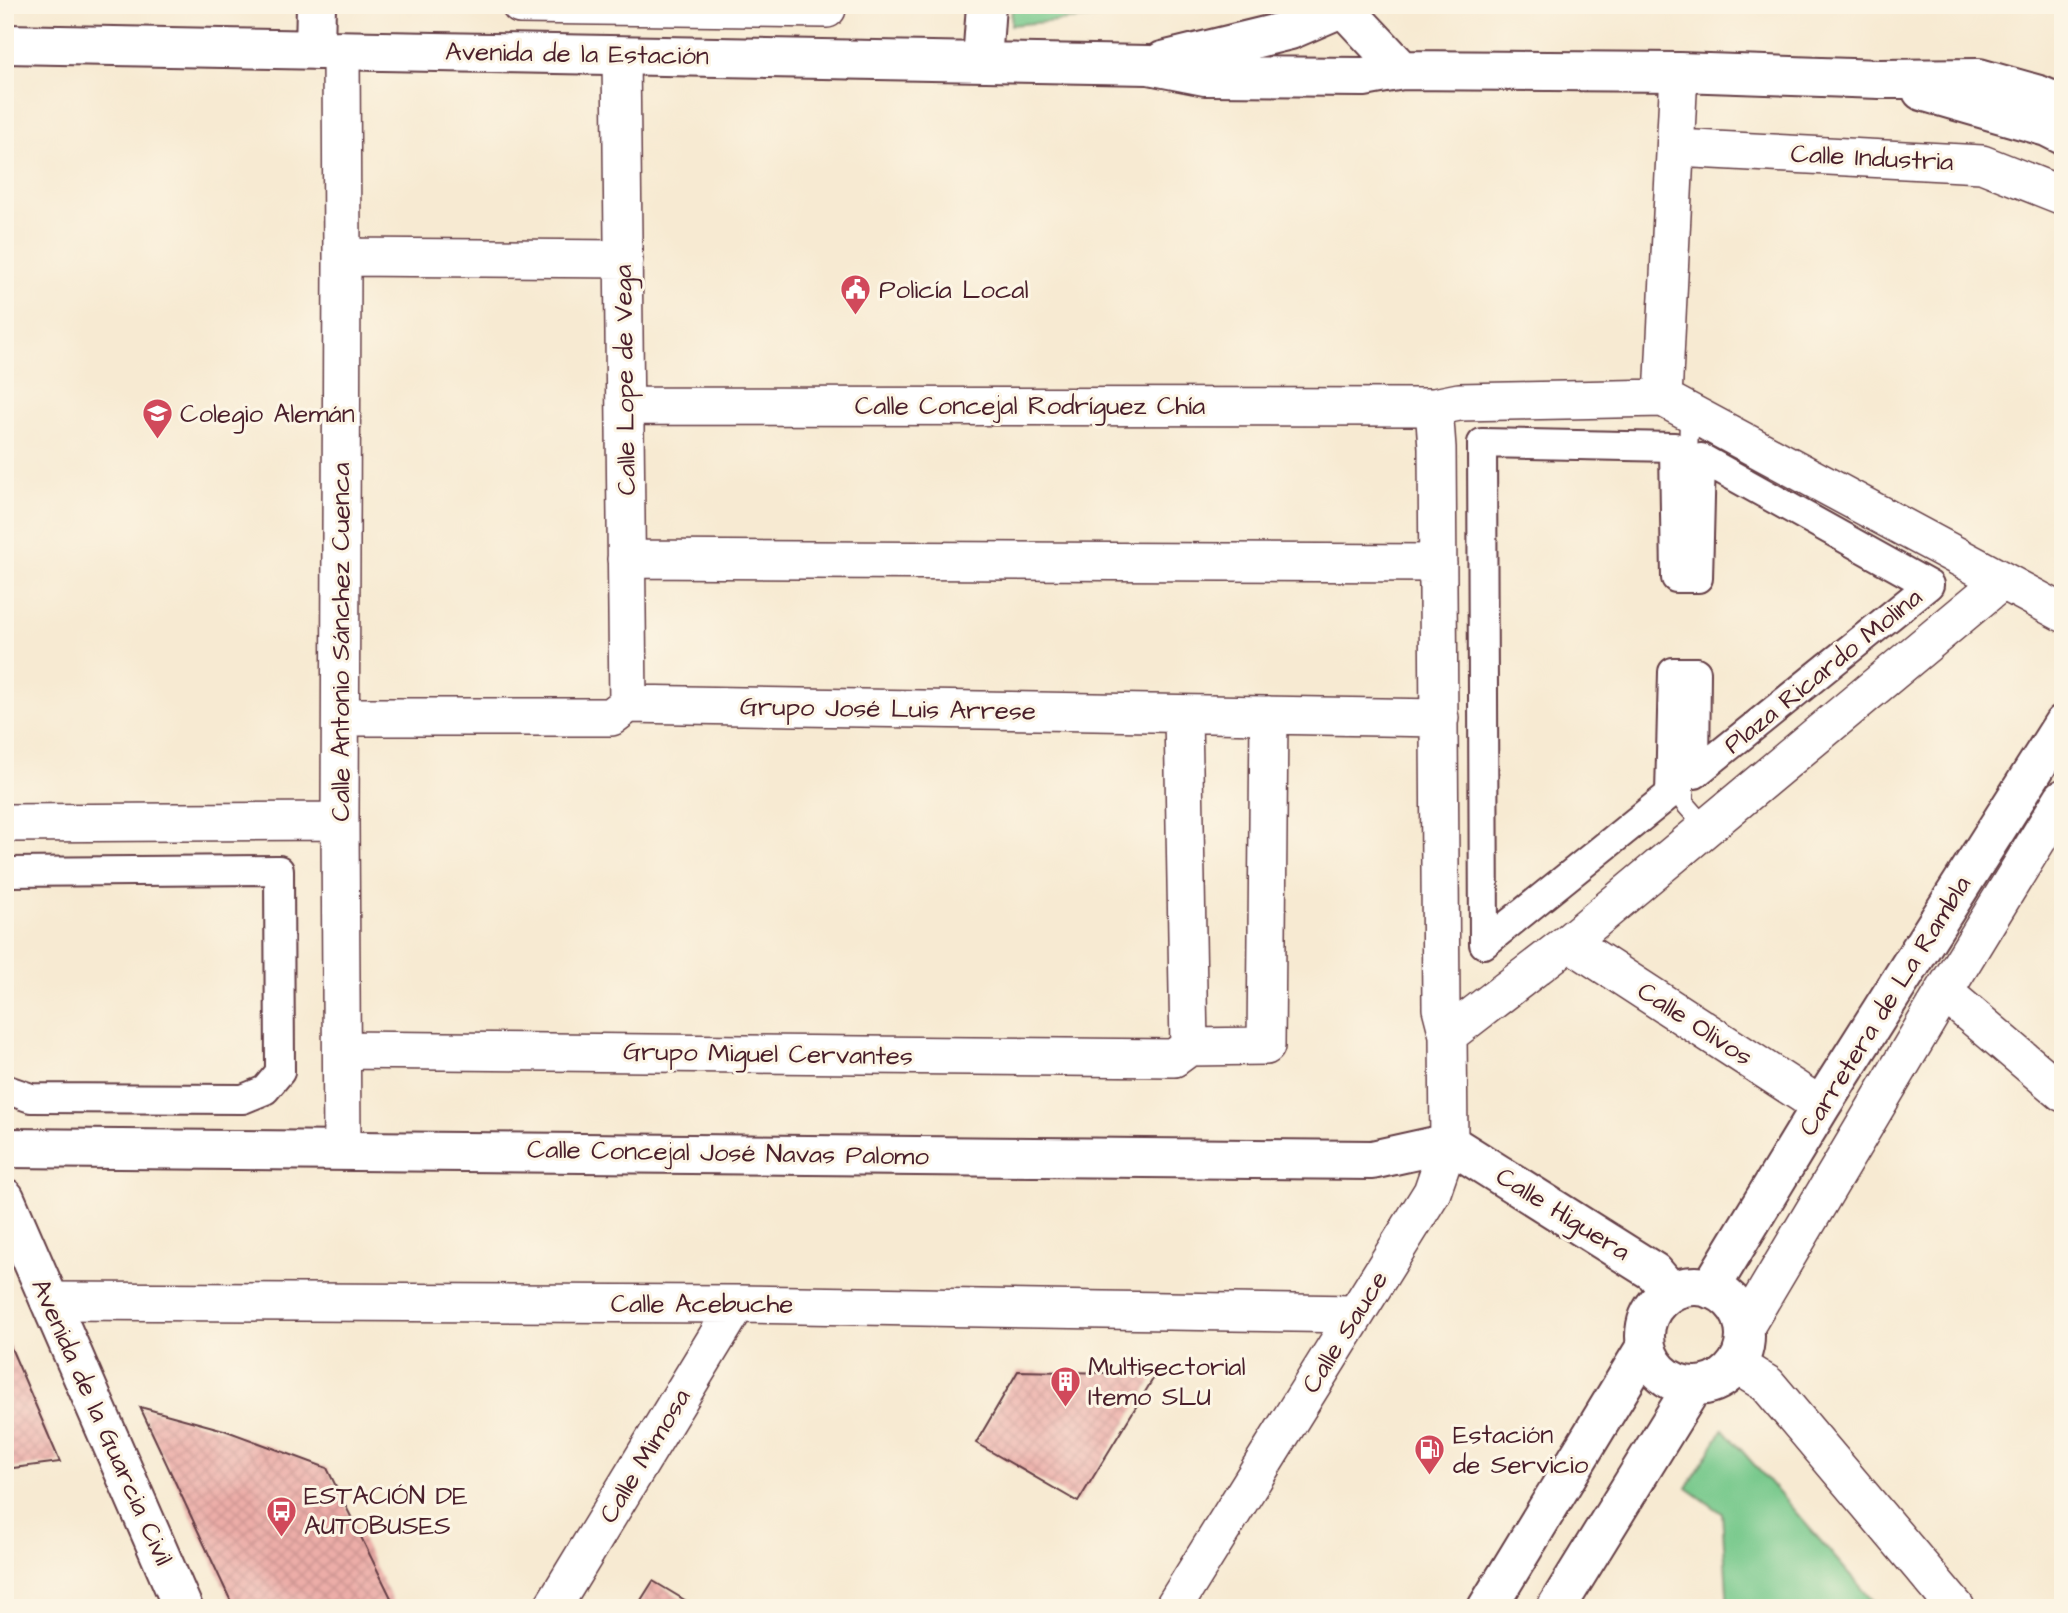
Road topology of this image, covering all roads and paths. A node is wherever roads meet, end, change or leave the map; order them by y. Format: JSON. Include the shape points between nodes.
{"nodes":[{"id":1,"x":316,"y":5,"type":"edge"},
{"id":2,"x":520,"y":5,"type":"edge"},
{"id":3,"x":986,"y":5,"type":"edge"},
{"id":4,"x":1345,"y":6,"type":"edge"},
{"id":5,"x":650,"y":7,"type":"edge"},
{"id":6,"x":827,"y":7,"type":"edge"},
{"id":7,"x":5,"y":44,"type":"edge"},
{"id":8,"x":328,"y":50,"type":"junction"},
{"id":9,"x":621,"y":55,"type":"junction"},
{"id":10,"x":982,"y":62,"type":"junction"},
{"id":11,"x":1149,"y":65,"type":"junction"},
{"id":12,"x":1402,"y":70,"type":"junction"},
{"id":13,"x":1679,"y":72,"type":"junction"},
{"id":14,"x":1880,"y":79,"type":"junction"},
{"id":15,"x":2063,"y":105,"type":"edge"},
{"id":16,"x":2063,"y":135,"type":"edge"},
{"id":17,"x":1676,"y":148,"type":"junction"},
{"id":18,"x":2063,"y":196,"type":"edge"},
{"id":19,"x":342,"y":257,"type":"junction"},
{"id":20,"x":624,"y":259,"type":"junction"},
{"id":21,"x":1676,"y":405,"type":"junction"},
{"id":22,"x":626,"y":406,"type":"junction"},
{"id":23,"x":1434,"y":407,"type":"junction"},
{"id":24,"x":626,"y":559,"type":"junction"},
{"id":25,"x":1438,"y":563,"type":"junction"},
{"id":26,"x":1686,"y":570,"type":"dead end"},
{"id":27,"x":2002,"y":581,"type":"junction"},
{"id":28,"x":2063,"y":613,"type":"edge"},
{"id":29,"x":1684,"y":678,"type":"dead end"},
{"id":30,"x":628,"y":704,"type":"junction"},
{"id":31,"x":1183,"y":714,"type":"junction"},
{"id":32,"x":1269,"y":715,"type":"junction"},
{"id":33,"x":341,"y":717,"type":"junction"},
{"id":34,"x":1440,"y":718,"type":"junction"},
{"id":35,"x":2063,"y":724,"type":"edge"},
{"id":36,"x":2063,"y":798,"type":"edge"},
{"id":37,"x":340,"y":821,"type":"junction"},
{"id":38,"x":5,"y":823,"type":"edge"},
{"id":39,"x":1706,"y":828,"type":"junction"},
{"id":40,"x":5,"y":873,"type":"edge"},
{"id":41,"x":1569,"y":942,"type":"junction"},
{"id":42,"x":1484,"y":944,"type":"joint"},
{"id":43,"x":1944,"y":992,"type":"junction"},
{"id":44,"x":1448,"y":1035,"type":"junction"},
{"id":45,"x":1189,"y":1047,"type":"junction"},
{"id":46,"x":342,"y":1051,"type":"junction"},
{"id":47,"x":5,"y":1089,"type":"edge"},
{"id":48,"x":2063,"y":1094,"type":"edge"},
{"id":49,"x":1821,"y":1106,"type":"junction"},
{"id":50,"x":1449,"y":1143,"type":"junction"},
{"id":51,"x":5,"y":1148,"type":"edge"},
{"id":52,"x":342,"y":1149,"type":"junction"},
{"id":53,"x":5,"y":1198,"type":"edge"},
{"id":54,"x":1710,"y":1289,"type":"junction"},
{"id":55,"x":1671,"y":1292,"type":"junction"},
{"id":56,"x":49,"y":1301,"type":"junction"},
{"id":57,"x":737,"y":1304,"type":"junction"},
{"id":58,"x":1355,"y":1314,"type":"junction"},
{"id":59,"x":1745,"y":1327,"type":"junction"},
{"id":60,"x":1646,"y":1346,"type":"junction"},
{"id":61,"x":1736,"y":1365,"type":"junction"},
{"id":62,"x":1693,"y":1386,"type":"junction"},
{"id":63,"x":183,"y":1608,"type":"edge"},
{"id":64,"x":552,"y":1608,"type":"edge"},
{"id":65,"x":1173,"y":1608,"type":"edge"},
{"id":66,"x":1487,"y":1608,"type":"edge"},
{"id":67,"x":1556,"y":1608,"type":"edge"},
{"id":68,"x":1956,"y":1608,"type":"edge"}],
"edges":[{"from":1,"to":8,"type":"street"},
{"from":2,"to":5,"type":"street"},
{"from":3,"to":10,"type":"street"},
{"from":4,"to":11,"type":"street","name":"Avenida de la Estación","via":[[1290,30]]},
{"from":4,"to":12,"type":"street","name":"Avenida de la Estación"},
{"from":5,"to":6,"type":"street"},
{"from":7,"to":8,"type":"street","name":"Avenida de la Estación"},
{"from":8,"to":9,"type":"street","name":"Avenida de la Estación"},
{"from":8,"to":19,"type":"street","name":"Calle Antonio Sánchez Cuenca"},
{"from":9,"to":10,"type":"street","name":"Avenida de la Estación"},
{"from":9,"to":20,"type":"street","name":"Calle Lope de Vega"},
{"from":10,"to":11,"type":"street","name":"Avenida de la Estación"},
{"from":11,"to":12,"type":"street","name":"Avenida de la Estación","via":[[1205,76],[1364,77]]},
{"from":12,"to":13,"type":"street","name":"Avenida de la Estación"},
{"from":13,"to":14,"type":"street"},
{"from":13,"to":17,"type":"street"},
{"from":14,"to":15,"type":"street","via":[[1979,78]]},
{"from":14,"to":16,"type":"street"},
{"from":17,"to":18,"type":"street","name":"Calle Industria","via":[[1982,164]]},
{"from":17,"to":21,"type":"street"},
{"from":19,"to":20,"type":"street"},
{"from":19,"to":33,"type":"street","name":"Calle Antonio Sánchez Cuenca"},
{"from":20,"to":22,"type":"street","name":"Calle Lope de Vega"},
{"from":21,"to":23,"type":"street","via":[[1459,402]]},
{"from":21,"to":26,"type":"lane"},
{"from":21,"to":27,"type":"street"},
{"from":22,"to":23,"type":"street","name":"Calle Concejal Rodríguez Chía"},
{"from":22,"to":24,"type":"street","name":"Calle Lope de Vega"},
{"from":23,"to":25,"type":"street"},
{"from":24,"to":25,"type":"street"},
{"from":24,"to":30,"type":"street","name":"Calle Lope de Vega"},
{"from":25,"to":34,"type":"street"},
{"from":27,"to":28,"type":"street"},
{"from":27,"to":39,"type":"street","name":"Plaza Ricardo Molina"},
{"from":29,"to":39,"type":"lane","via":[[1684,803]]},
{"from":30,"to":31,"type":"street","name":"Grupo José Luis Arrese"},
{"from":30,"to":33,"type":"street","name":"Grupo José Luis Arrese","via":[[611,717]]},
{"from":31,"to":32,"type":"street","name":"Grupo José Luis Arrese"},
{"from":31,"to":45,"type":"street"},
{"from":32,"to":34,"type":"street","name":"Grupo José Luis Arrese"},
{"from":32,"to":45,"type":"street","name":"Grupo Miguel Cervantes","via":[[1266,1046]]},
{"from":33,"to":37,"type":"street","name":"Calle Antonio Sánchez Cuenca"},
{"from":34,"to":44,"type":"street","via":[[1441,1009]]},
{"from":35,"to":49,"type":"street","name":"Carretera de La Rambla"},
{"from":36,"to":43,"type":"street","name":"Carretera de La Rambla"},
{"from":37,"to":38,"type":"street"},
{"from":37,"to":46,"type":"street","name":"Calle Antonio Sánchez Cuenca"},
{"from":39,"to":41,"type":"street","name":"Plaza Ricardo Molina"},
{"from":40,"to":47,"type":"street","via":[[279,870],[279,1072],[265,1090],[243,1099],[31,1098]]},
{"from":41,"to":44,"type":"street","name":"Plaza Ricardo Molina"},
{"from":41,"to":49,"type":"street","name":"Calle Olivos"},
{"from":42,"to":42,"type":"street","name":"Plaza Ricardo Molina","via":[[1670,794],[1673,672],[1696,673],[1695,774],[1929,585],[1700,458],[1698,578],[1676,578],[1674,447],[1482,443]]},
{"from":43,"to":48,"type":"street"},
{"from":43,"to":59,"type":"street","name":"Carretera de La Rambla"},
{"from":44,"to":50,"type":"street","name":"Calle Sauce"},
{"from":45,"to":46,"type":"street","name":"Grupo Miguel Cervantes","via":[[1174,1058]]},
{"from":46,"to":52,"type":"street","name":"Calle Antonio Sánchez Cuenca"},
{"from":49,"to":54,"type":"street","name":"Carretera de La Rambla"},
{"from":50,"to":52,"type":"street","name":"Calle Concejal José Navas Palomo","via":[[1372,1160]]},
{"from":50,"to":55,"type":"street","name":"Calle Higuera","via":[[1654,1272]]},
{"from":50,"to":58,"type":"street","name":"Calle Sauce","via":[[1432,1192]]},
{"from":51,"to":52,"type":"street","name":"Calle Concejal José Navas Palomo"},
{"from":53,"to":56,"type":"street","name":"Avenida de la Guarcia Civil"},
{"from":54,"to":55,"type":"street","via":[[1686,1286]]},
{"from":54,"to":59,"type":"street","via":[[1730,1300]]},
{"from":55,"to":60,"type":"street","via":[[1649,1314]]},
{"from":56,"to":57,"type":"street","name":"Calle Acebuche"},
{"from":56,"to":63,"type":"street","name":"Avenida de la Guarcia Civil"},
{"from":57,"to":58,"type":"street","name":"Calle Acebuche"},
{"from":57,"to":64,"type":"street","name":"Calle Mimosa"},
{"from":58,"to":65,"type":"street","name":"Calle Sauce"},
{"from":59,"to":61,"type":"street"},
{"from":60,"to":62,"type":"street","via":[[1662,1374]]},
{"from":60,"to":66,"type":"street"},
{"from":61,"to":62,"type":"street","via":[[1709,1384]]},
{"from":61,"to":68,"type":"street","via":[[1767,1384]]},
{"from":62,"to":67,"type":"street"}]}
